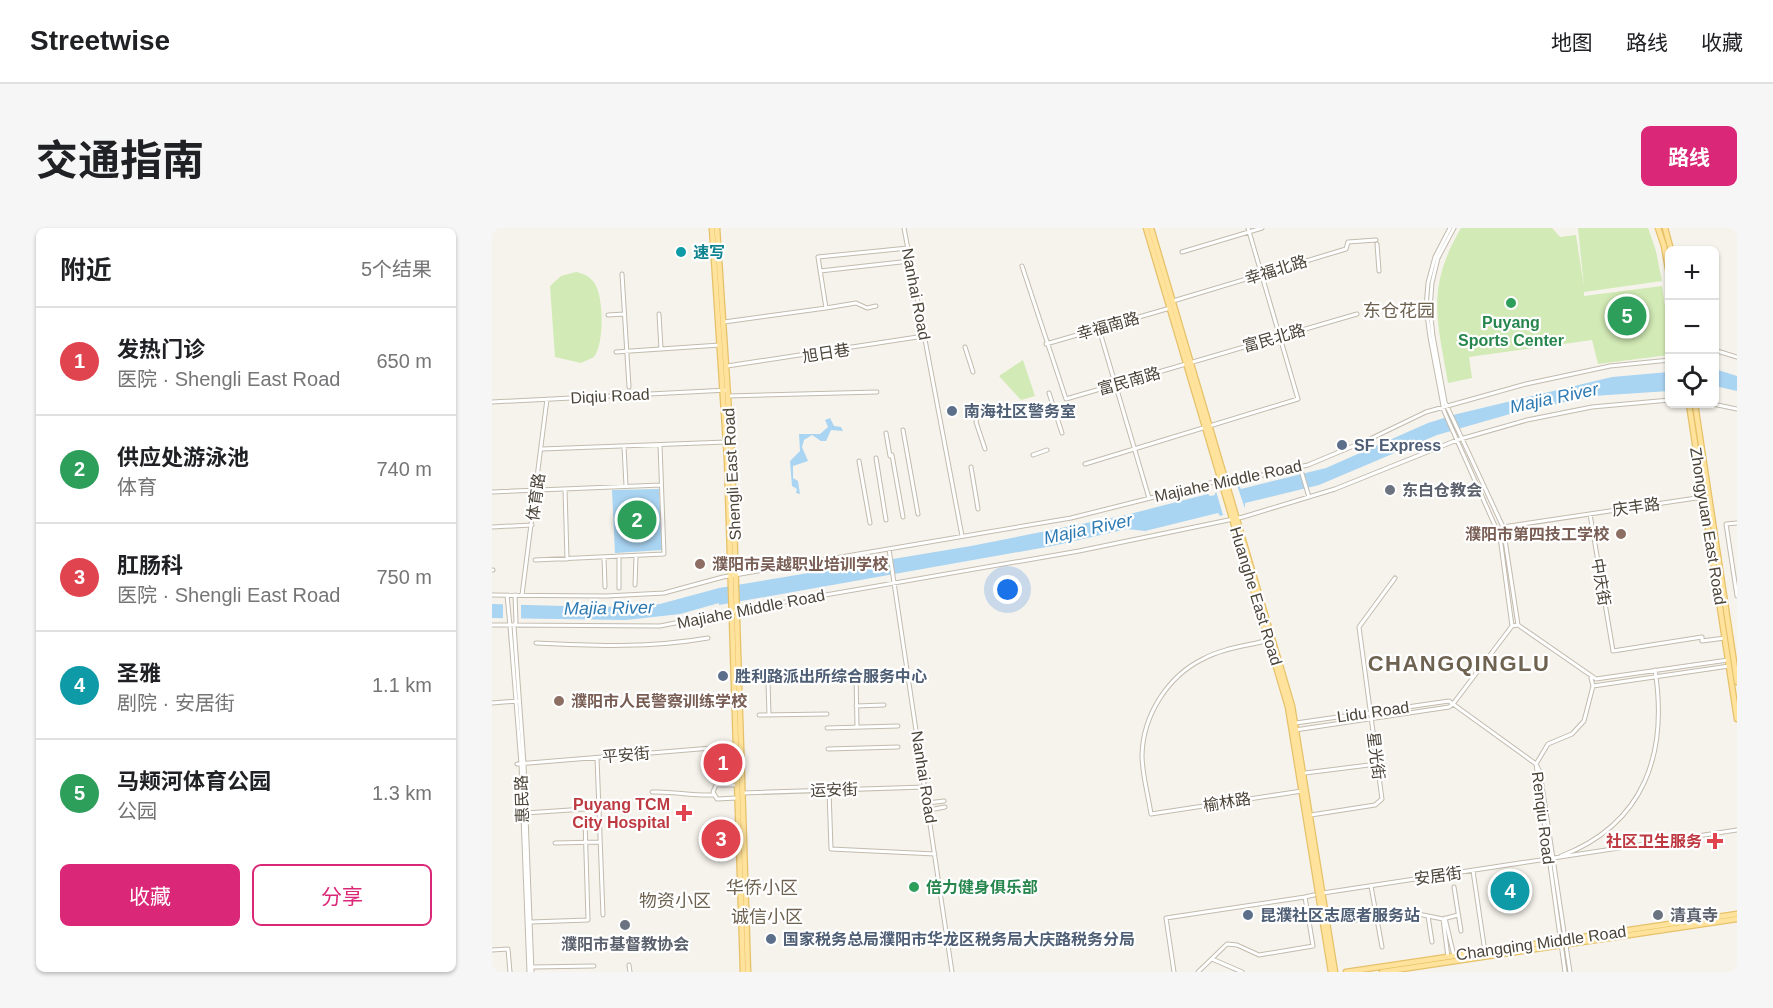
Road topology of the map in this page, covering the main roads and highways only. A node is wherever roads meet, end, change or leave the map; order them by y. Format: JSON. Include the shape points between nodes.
{"nodes":[{"id":1,"x":711,"y":228,"type":"edge"},
{"id":2,"x":719,"y":228,"type":"edge"},
{"id":3,"x":1149,"y":228,"type":"edge"},
{"id":4,"x":1658,"y":228,"type":"edge"},
{"id":5,"x":1667,"y":228,"type":"edge"},
{"id":6,"x":716,"y":243,"type":"junction"},
{"id":7,"x":1671,"y":246,"type":"edge"},
{"id":8,"x":1665,"y":252,"type":"edge"},
{"id":9,"x":1189,"y":363,"type":"junction"},
{"id":10,"x":727,"y":392,"type":"junction"},
{"id":11,"x":1690,"y":408,"type":"edge"},
{"id":12,"x":1696,"y":408,"type":"edge"},
{"id":13,"x":1236,"y":519,"type":"junction"},
{"id":14,"x":734,"y":577,"type":"junction"},
{"id":15,"x":734,"y":612,"type":"junction"},
{"id":16,"x":1737,"y":682,"type":"edge"},
{"id":17,"x":1737,"y":719,"type":"edge"},
{"id":18,"x":1295,"y":726,"type":"junction"},
{"id":19,"x":1737,"y":914,"type":"edge"},
{"id":20,"x":1737,"y":920,"type":"edge"},
{"id":21,"x":1563,"y":943,"type":"junction"},
{"id":22,"x":743,"y":972,"type":"edge"},
{"id":23,"x":748,"y":972,"type":"edge"},
{"id":24,"x":1333,"y":972,"type":"edge"},
{"id":25,"x":1346,"y":972,"type":"edge"},
{"id":26,"x":1382,"y":972,"type":"edge"}],
"edges":[{"from":1,"to":6,"type":"main road"},
{"from":2,"to":6,"type":"main road","name":"Shengli East Road"},
{"from":3,"to":9,"type":"main road","name":"Huanghe East Road"},
{"from":3,"to":9,"type":"main road","name":"Huanghe East Road"},
{"from":4,"to":8,"type":"main road"},
{"from":5,"to":7,"type":"main road"},
{"from":6,"to":10,"type":"main road","name":"Shengli East Road"},
{"from":6,"to":10,"type":"main road","name":"Shengli East Road","via":[[720,345]]},
{"from":9,"to":13,"type":"main road","name":"Huanghe East Road"},
{"from":10,"to":14,"type":"main road","name":"Shengli East Road"},
{"from":10,"to":14,"type":"main road","name":"Shengli East Road"},
{"from":11,"to":17,"type":"main road","name":"Zhongyuan East Road"},
{"from":12,"to":16,"type":"main road","name":"Zhongyuan East Road"},
{"from":13,"to":18,"type":"main road","name":"Huanghe East Road"},
{"from":13,"to":18,"type":"main road","name":"Huanghe East Road"},
{"from":14,"to":15,"type":"main road","name":"Shengli East Road"},
{"from":15,"to":22,"type":"main road","name":"Shengli East Road"},
{"from":15,"to":23,"type":"main road","name":"Shengli East Road"},
{"from":18,"to":24,"type":"main road","name":"Huanghe East Road"},
{"from":18,"to":24,"type":"main road","name":"Huanghe East Road"},
{"from":19,"to":21,"type":"main road","name":"Changqing Middle Road"},
{"from":20,"to":21,"type":"main road","name":"Changqing Middle Road"},
{"from":21,"to":25,"type":"main road","name":"Changqing Middle Road"},
{"from":21,"to":26,"type":"main road","name":"Changqing Middle Road"}]}
